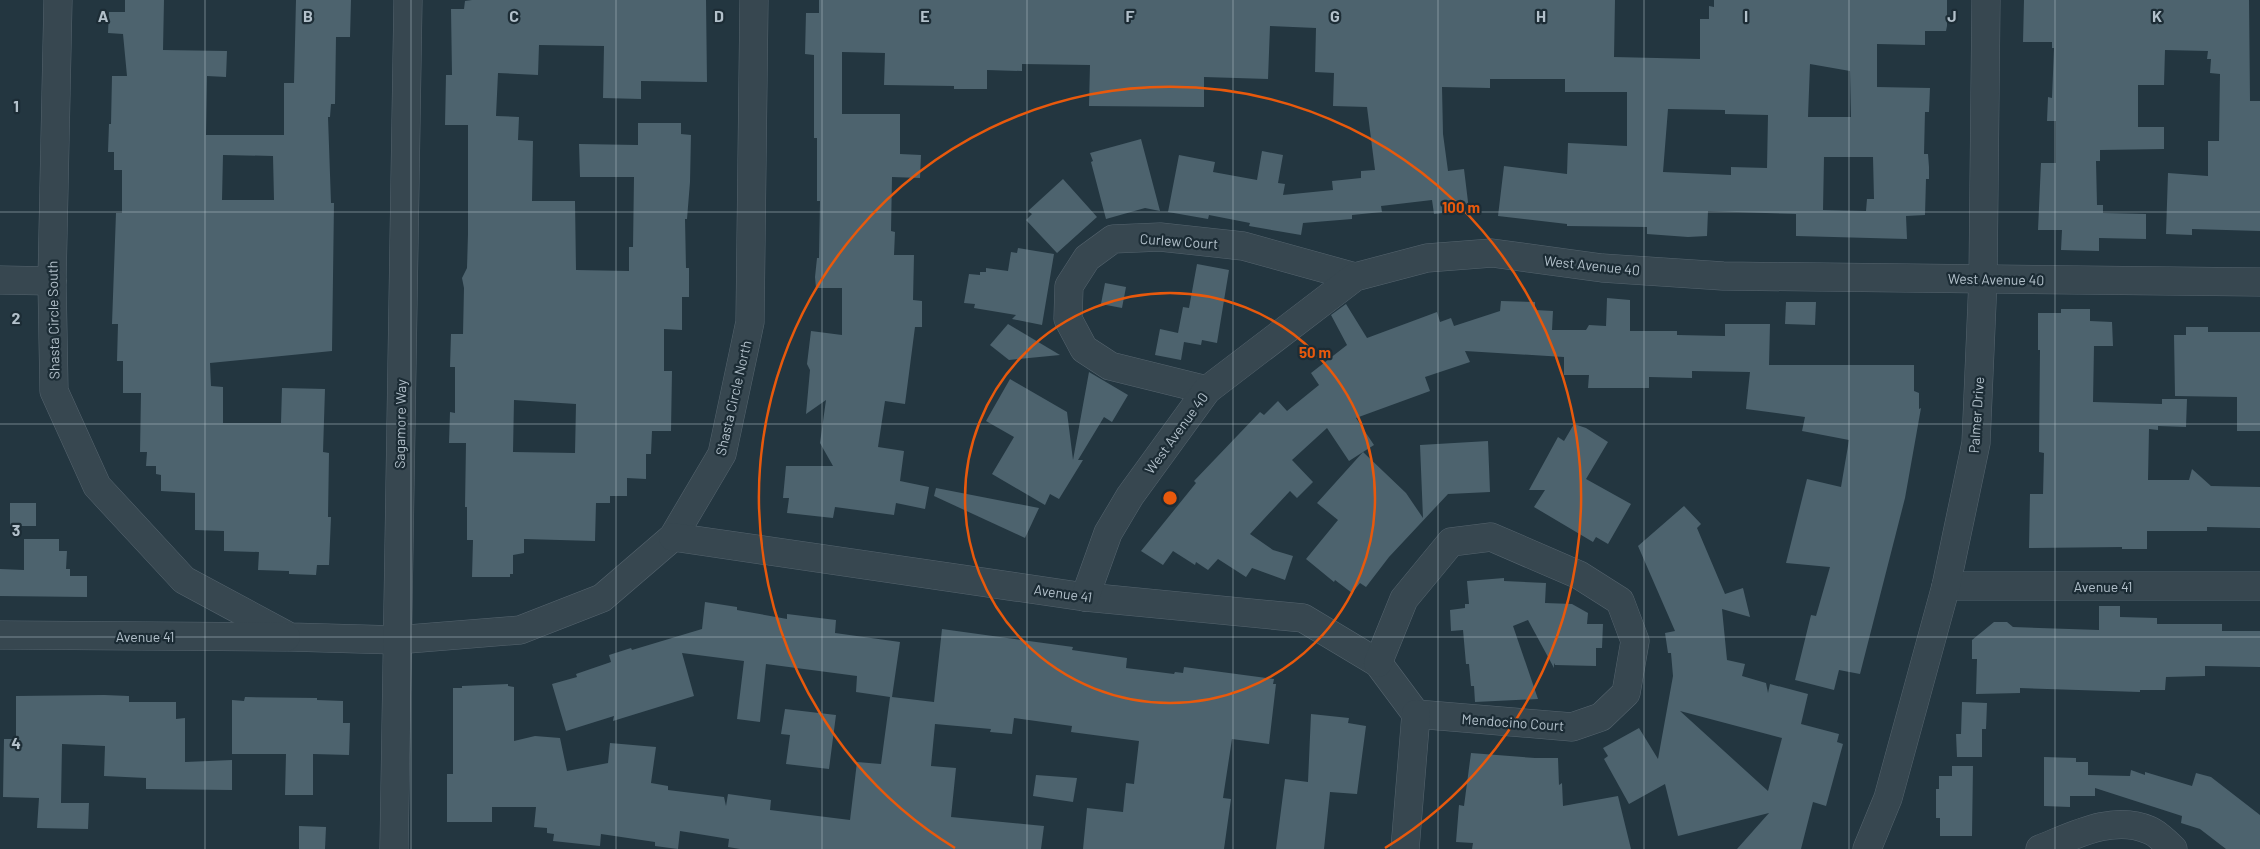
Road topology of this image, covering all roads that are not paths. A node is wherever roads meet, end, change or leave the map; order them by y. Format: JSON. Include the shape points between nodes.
{"nodes":[{"id":1,"x":58,"y":0,"type":"edge"},
{"id":2,"x":408,"y":0,"type":"edge"},
{"id":3,"x":754,"y":0,"type":"edge"},
{"id":4,"x":1986,"y":0,"type":"edge"},
{"id":5,"x":1355,"y":277,"type":"junction"},
{"id":6,"x":1984,"y":279,"type":"junction"},
{"id":7,"x":0,"y":280,"type":"edge"},
{"id":8,"x":52,"y":281,"type":"junction"},
{"id":9,"x":2260,"y":282,"type":"edge"},
{"id":10,"x":1206,"y":390,"type":"junction"},
{"id":11,"x":674,"y":537,"type":"junction"},
{"id":12,"x":1946,"y":586,"type":"junction"},
{"id":13,"x":2260,"y":586,"type":"edge"},
{"id":14,"x":1085,"y":597,"type":"junction"},
{"id":15,"x":0,"y":635,"type":"edge"},
{"id":16,"x":290,"y":637,"type":"junction"},
{"id":17,"x":396,"y":640,"type":"junction"},
{"id":18,"x":1378,"y":663,"type":"junction"},
{"id":19,"x":1416,"y":714,"type":"junction"},
{"id":20,"x":1867,"y":848,"type":"edge"},
{"id":21,"x":394,"y":849,"type":"edge"},
{"id":22,"x":1405,"y":849,"type":"edge"},
{"id":23,"x":2040,"y":849,"type":"edge"},
{"id":24,"x":2173,"y":849,"type":"edge"}],
"edges":[{"from":1,"to":8,"type":"street","name":"Shasta Circle South"},
{"from":2,"to":17,"type":"street","name":"Sagamore Way"},
{"from":3,"to":11,"type":"street","name":"Shasta Circle North","via":[[750,322],[722,454]]},
{"from":4,"to":6,"type":"street","name":"Palmer Drive"},
{"from":5,"to":6,"type":"street","name":"West Avenue 40","via":[[1427,258],[1492,252],[1602,268],[1722,276]]},
{"from":5,"to":10,"type":"street","name":"West Avenue 40"},
{"from":5,"to":10,"type":"street","name":"Curlew Court","via":[[1243,246],[1160,237],[1113,239],[1087,258],[1069,286],[1068,319],[1084,349],[1110,366]]},
{"from":6,"to":9,"type":"street","name":"West Avenue 40"},
{"from":6,"to":12,"type":"street","name":"Palmer Drive","via":[[1976,443]]},
{"from":7,"to":8,"type":"street"},
{"from":8,"to":16,"type":"street","name":"Shasta Circle South","via":[[54,391],[98,486],[184,580]]},
{"from":10,"to":14,"type":"street","name":"West Avenue 40","via":[[1112,526]]},
{"from":11,"to":14,"type":"street","name":"Avenue 41"},
{"from":11,"to":17,"type":"street","name":"Shasta Circle North","via":[[602,598],[520,630]]},
{"from":12,"to":13,"type":"street","name":"Avenue 41"},
{"from":12,"to":20,"type":"street","name":"Palmer Drive","via":[[1888,798]]},
{"from":14,"to":18,"type":"street","name":"Avenue 41","via":[[1303,618]]},
{"from":15,"to":16,"type":"street","name":"Avenue 41"},
{"from":16,"to":17,"type":"street","name":"Shasta Circle South"},
{"from":17,"to":21,"type":"street","name":"Sagamore Way"},
{"from":18,"to":19,"type":"street","name":"Avenue 41"},
{"from":18,"to":19,"type":"street","name":"Mendocino Court","via":[[1404,599],[1451,542],[1491,538],[1579,574],[1620,600],[1635,641],[1626,693],[1601,717],[1572,726]]},
{"from":19,"to":22,"type":"street"},
{"from":23,"to":24,"type":"street","via":[[2117,823],[2149,830]]}]}
